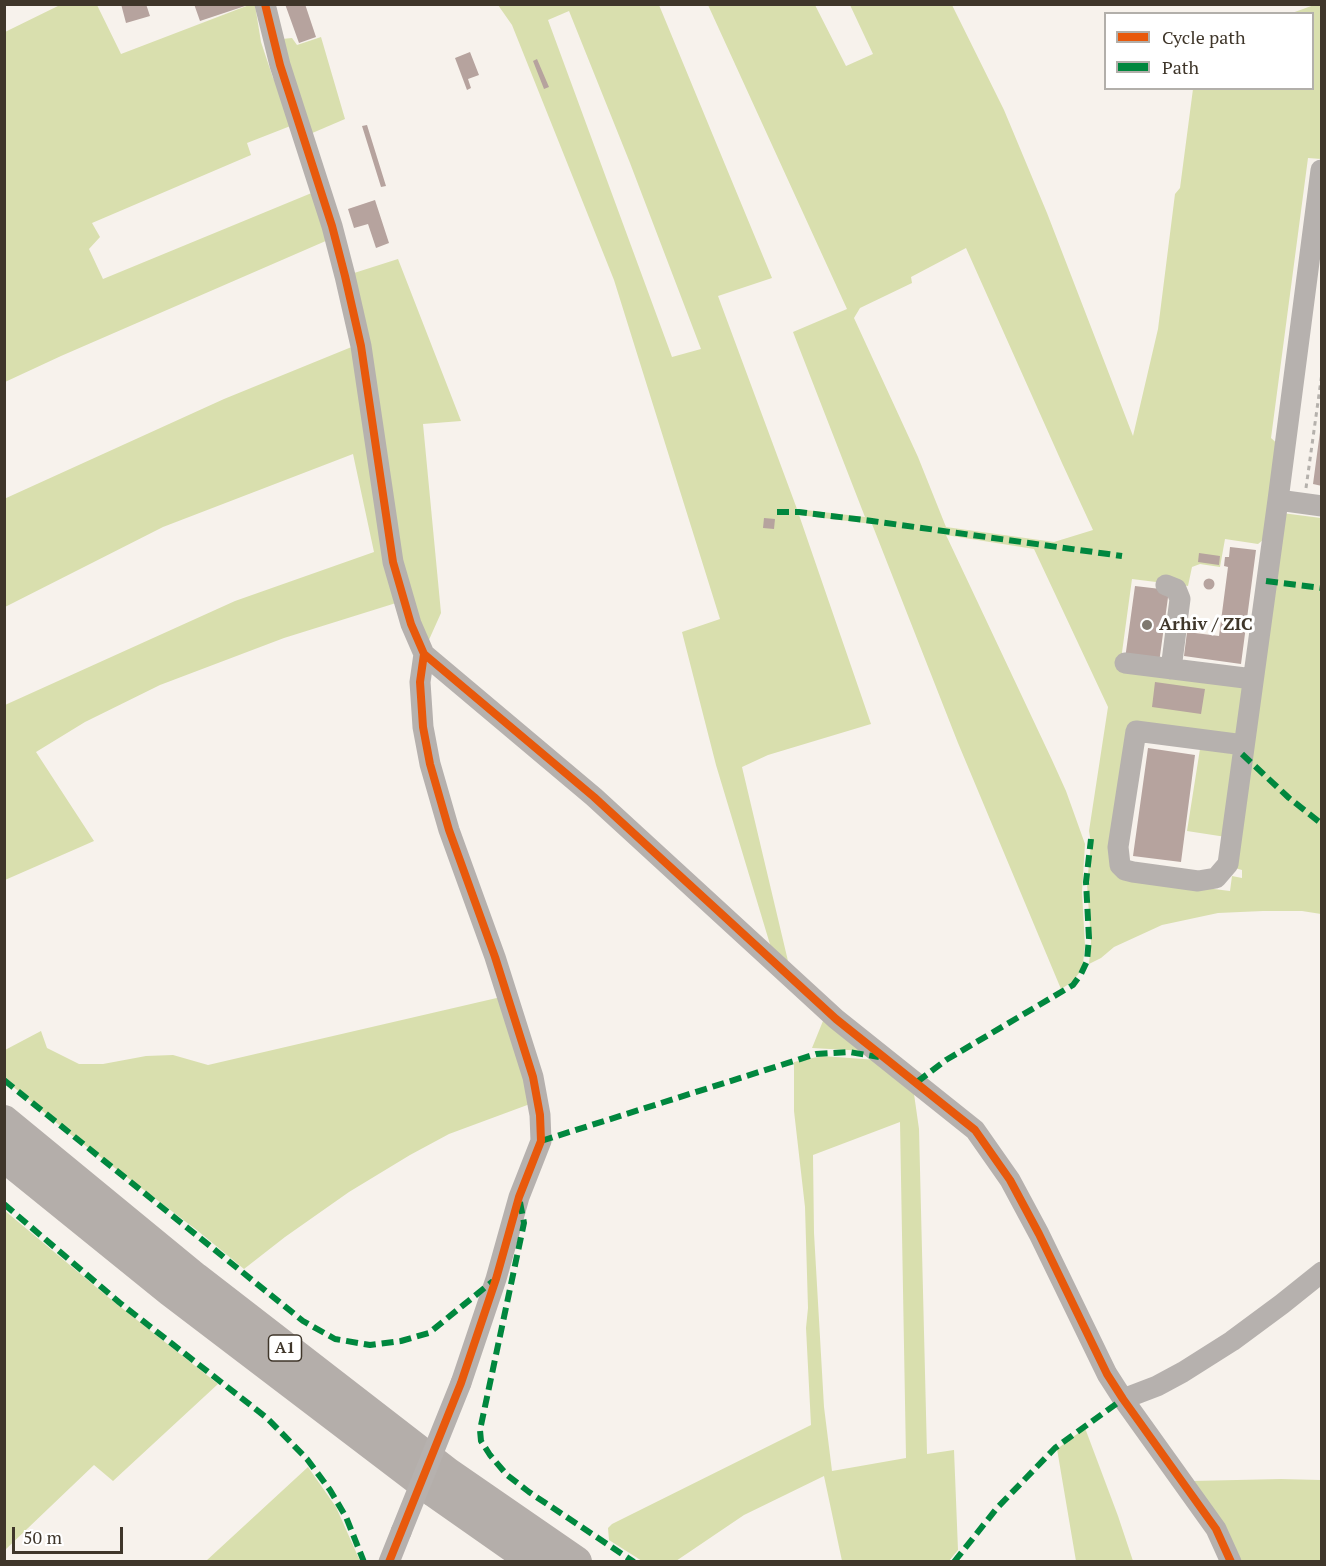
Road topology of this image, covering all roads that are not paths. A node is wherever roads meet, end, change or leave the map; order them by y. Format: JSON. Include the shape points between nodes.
{"nodes":[{"id":1,"x":266,"y":4,"type":"edge"},
{"id":2,"x":1322,"y":170,"type":"edge"},
{"id":3,"x":1317,"y":225,"type":"edge"},
{"id":4,"x":1278,"y":500,"type":"junction"},
{"id":5,"x":1313,"y":505,"type":"edge"},
{"id":6,"x":1166,"y":585,"type":"dead end"},
{"id":7,"x":424,"y":654,"type":"junction"},
{"id":8,"x":1125,"y":663,"type":"dead end"},
{"id":9,"x":1171,"y":669,"type":"junction"},
{"id":10,"x":1253,"y":679,"type":"junction"},
{"id":11,"x":1244,"y":745,"type":"junction"},
{"id":12,"x":4,"y":1121,"type":"edge"},
{"id":13,"x":4,"y":1156,"type":"edge"},
{"id":14,"x":1322,"y":1272,"type":"edge"},
{"id":15,"x":1123,"y":1399,"type":"junction"},
{"id":16,"x":389,"y":1562,"type":"edge"},
{"id":17,"x":535,"y":1562,"type":"edge"},
{"id":18,"x":576,"y":1562,"type":"edge"},
{"id":19,"x":1231,"y":1562,"type":"edge"}],
"edges":[{"from":1,"to":7,"type":"street","via":[[280,65],[345,276],[361,346],[393,562]]},
{"from":2,"to":3,"type":"street"},
{"from":3,"to":4,"type":"street"},
{"from":4,"to":5,"type":"street"},
{"from":4,"to":10,"type":"street"},
{"from":6,"to":9,"type":"street","via":[[1176,589],[1180,598]]},
{"from":7,"to":15,"type":"street","via":[[594,797],[836,1019],[975,1130],[1010,1180],[1090,1343]]},
{"from":7,"to":16,"type":"street","bridge":true,"via":[[420,682],[430,764],[533,1077],[541,1141],[519,1197],[461,1383]]},
{"from":8,"to":9,"type":"street"},
{"from":9,"to":10,"type":"street"},
{"from":10,"to":11,"type":"street"},
{"from":11,"to":11,"type":"street","via":[[1136,731],[1119,847],[1120,865],[1125,870],[1198,881],[1216,878],[1223,872]]},
{"from":12,"to":18,"type":"highway","number":"A1","via":[[195,1278],[447,1473]]},
{"from":13,"to":17,"type":"highway","number":"A1","via":[[171,1292],[435,1492]]},
{"from":14,"to":15,"type":"street","via":[[1274,1311],[1183,1372]]},
{"from":15,"to":19,"type":"street","via":[[1216,1529]]}]}
